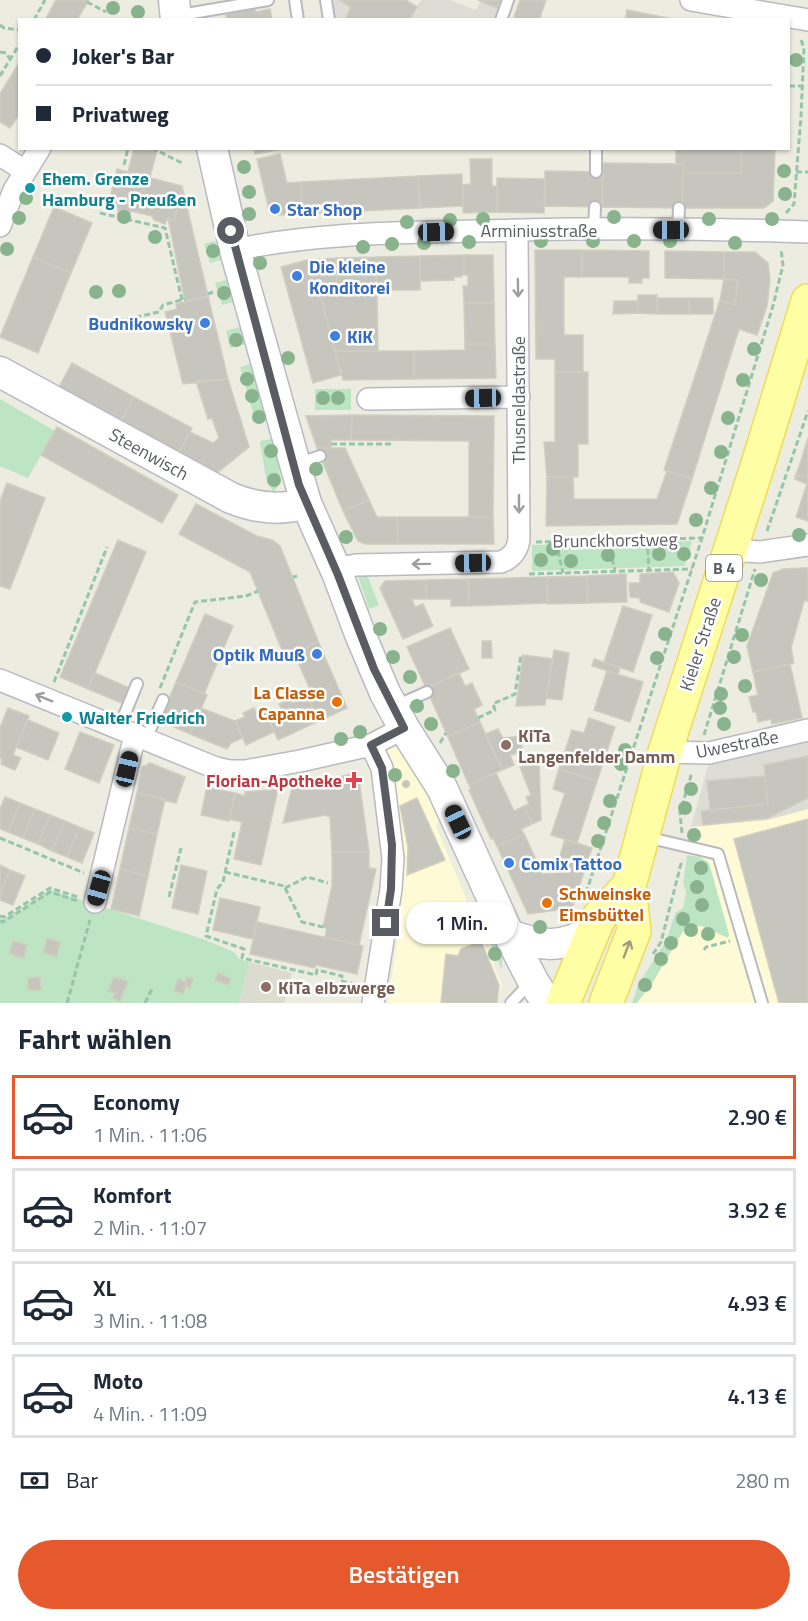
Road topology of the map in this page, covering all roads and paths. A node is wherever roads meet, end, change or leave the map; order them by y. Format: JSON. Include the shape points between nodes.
{"nodes":[{"id":1,"x":45,"y":0,"type":"edge"},
{"id":2,"x":268,"y":0,"type":"edge"},
{"id":3,"x":295,"y":0,"type":"edge"},
{"id":4,"x":326,"y":0,"type":"edge"},
{"id":5,"x":508,"y":0,"type":"edge"},
{"id":6,"x":691,"y":0,"type":"edge"},
{"id":7,"x":87,"y":2,"type":"dead end"},
{"id":8,"x":185,"y":10,"type":"edge"},
{"id":9,"x":106,"y":12,"type":"dead end"},
{"id":10,"x":35,"y":18,"type":"edge"},
{"id":11,"x":298,"y":18,"type":"edge"},
{"id":12,"x":329,"y":18,"type":"edge"},
{"id":13,"x":502,"y":18,"type":"edge"},
{"id":14,"x":764,"y":18,"type":"edge"},
{"id":15,"x":0,"y":25,"type":"edge"},
{"id":16,"x":804,"y":28,"type":"edge"},
{"id":17,"x":18,"y":30,"type":"edge"},
{"id":18,"x":18,"y":46,"type":"edge"},
{"id":19,"x":0,"y":52,"type":"edge"},
{"id":20,"x":10,"y":59,"type":"junction"},
{"id":21,"x":0,"y":76,"type":"edge"},
{"id":22,"x":790,"y":86,"type":"edge"},
{"id":23,"x":802,"y":86,"type":"junction"},
{"id":24,"x":39,"y":150,"type":"edge"},
{"id":25,"x":128,"y":150,"type":"edge"},
{"id":26,"x":156,"y":150,"type":"edge"},
{"id":27,"x":212,"y":150,"type":"edge"},
{"id":28,"x":596,"y":150,"type":"edge"},
{"id":29,"x":0,"y":155,"type":"edge"},
{"id":30,"x":182,"y":163,"type":"dead end"},
{"id":31,"x":124,"y":165,"type":"dead end"},
{"id":32,"x":25,"y":171,"type":"junction"},
{"id":33,"x":596,"y":172,"type":"dead end"},
{"id":34,"x":796,"y":172,"type":"junction"},
{"id":35,"x":808,"y":172,"type":"edge"},
{"id":36,"x":595,"y":207,"type":"dead end"},
{"id":37,"x":679,"y":208,"type":"dead end"},
{"id":38,"x":100,"y":213,"type":"dead end"},
{"id":39,"x":783,"y":218,"type":"dead end"},
{"id":40,"x":0,"y":226,"type":"edge"},
{"id":41,"x":517,"y":230,"type":"junction"},
{"id":42,"x":594,"y":230,"type":"junction"},
{"id":43,"x":678,"y":230,"type":"junction"},
{"id":44,"x":808,"y":232,"type":"edge"},
{"id":45,"x":782,"y":246,"type":"dead end"},
{"id":46,"x":235,"y":250,"type":"junction"},
{"id":47,"x":213,"y":292,"type":"dead end"},
{"id":48,"x":208,"y":294,"type":"dead end"},
{"id":49,"x":808,"y":301,"type":"edge"},
{"id":50,"x":109,"y":323,"type":"dead end"},
{"id":51,"x":0,"y":372,"type":"edge"},
{"id":52,"x":519,"y":397,"type":"junction"},
{"id":53,"x":368,"y":399,"type":"dead end"},
{"id":54,"x":331,"y":444,"type":"dead end"},
{"id":55,"x":392,"y":444,"type":"dead end"},
{"id":56,"x":306,"y":503,"type":"junction"},
{"id":57,"x":608,"y":540,"type":"junction"},
{"id":58,"x":647,"y":540,"type":"junction"},
{"id":59,"x":556,"y":542,"type":"junction"},
{"id":60,"x":528,"y":543,"type":"dead end"},
{"id":61,"x":716,"y":544,"type":"junction"},
{"id":62,"x":808,"y":545,"type":"edge"},
{"id":63,"x":107,"y":547,"type":"dead end"},
{"id":64,"x":335,"y":569,"type":"junction"},
{"id":65,"x":649,"y":570,"type":"junction"},
{"id":66,"x":692,"y":570,"type":"junction"},
{"id":67,"x":615,"y":572,"type":"junction"},
{"id":68,"x":563,"y":573,"type":"junction"},
{"id":69,"x":530,"y":574,"type":"dead end"},
{"id":70,"x":258,"y":591,"type":"dead end"},
{"id":71,"x":521,"y":655,"type":"dead end"},
{"id":72,"x":0,"y":680,"type":"edge"},
{"id":73,"x":137,"y":684,"type":"dead end"},
{"id":74,"x":51,"y":690,"type":"dead end"},
{"id":75,"x":427,"y":692,"type":"dead end"},
{"id":76,"x":160,"y":696,"type":"joint"},
{"id":77,"x":398,"y":718,"type":"junction"},
{"id":78,"x":478,"y":718,"type":"dead end"},
{"id":79,"x":808,"y":730,"type":"edge"},
{"id":80,"x":446,"y":733,"type":"dead end"},
{"id":81,"x":134,"y":734,"type":"junction"},
{"id":82,"x":371,"y":745,"type":"junction"},
{"id":83,"x":438,"y":747,"type":"dead end"},
{"id":84,"x":666,"y":752,"type":"junction"},
{"id":85,"x":695,"y":767,"type":"dead end"},
{"id":86,"x":234,"y":832,"type":"dead end"},
{"id":87,"x":642,"y":836,"type":"junction"},
{"id":88,"x":0,"y":838,"type":"edge"},
{"id":89,"x":682,"y":841,"type":"junction"},
{"id":90,"x":181,"y":848,"type":"dead end"},
{"id":91,"x":225,"y":872,"type":"junction"},
{"id":92,"x":101,"y":880,"type":"junction"},
{"id":93,"x":328,"y":883,"type":"dead end"},
{"id":94,"x":629,"y":886,"type":"junction"},
{"id":95,"x":285,"y":888,"type":"junction"},
{"id":96,"x":586,"y":894,"type":"dead end"},
{"id":97,"x":169,"y":897,"type":"dead end"},
{"id":98,"x":95,"y":904,"type":"junction"},
{"id":99,"x":0,"y":916,"type":"edge"},
{"id":100,"x":0,"y":921,"type":"edge"},
{"id":101,"x":327,"y":928,"type":"dead end"},
{"id":102,"x":593,"y":931,"type":"junction"},
{"id":103,"x":509,"y":935,"type":"junction"},
{"id":104,"x":650,"y":958,"type":"dead end"},
{"id":105,"x":153,"y":987,"type":"dead end"},
{"id":106,"x":540,"y":992,"type":"edge"},
{"id":107,"x":369,"y":995,"type":"edge"},
{"id":108,"x":67,"y":1003,"type":"edge"},
{"id":109,"x":145,"y":1003,"type":"edge"},
{"id":110,"x":511,"y":1003,"type":"edge"},
{"id":111,"x":563,"y":1003,"type":"edge"},
{"id":112,"x":606,"y":1003,"type":"edge"},
{"id":113,"x":762,"y":1003,"type":"edge"}],
"edges":[{"from":1,"to":10,"type":"path"},
{"from":2,"to":8,"type":"lane"},
{"from":3,"to":11,"type":"lane"},
{"from":4,"to":12,"type":"lane"},
{"from":5,"to":13,"type":"lane"},
{"from":6,"to":14,"type":"street"},
{"from":7,"to":9,"type":"path"},
{"from":15,"to":17,"type":"path"},
{"from":16,"to":23,"type":"path"},
{"from":18,"to":20,"type":"path"},
{"from":19,"to":20,"type":"path"},
{"from":20,"to":21,"type":"path"},
{"from":22,"to":23,"type":"path"},
{"from":23,"to":34,"type":"path"},
{"from":24,"to":32,"type":"street"},
{"from":25,"to":31,"type":"path"},
{"from":26,"to":30,"type":"path"},
{"from":27,"to":46,"type":"street"},
{"from":28,"to":33,"type":"lane"},
{"from":29,"to":32,"type":"street"},
{"from":32,"to":40,"type":"street"},
{"from":34,"to":35,"type":"path"},
{"from":34,"to":39,"type":"path","via":[[794,204]]},
{"from":36,"to":42,"type":"lane"},
{"from":37,"to":43,"type":"lane"},
{"from":38,"to":50,"type":"path","via":[[165,228],[183,300],[163,305],[159,312]]},
{"from":41,"to":42,"type":"street","name":"Arminiusstraße"},
{"from":41,"to":46,"type":"street","name":"Arminiusstraße","via":[[384,233],[270,242]]},
{"from":41,"to":52,"type":"street","name":"Thusneldastraße","one_way":true},
{"from":42,"to":43,"type":"street","name":"Arminiusstraße"},
{"from":43,"to":44,"type":"street","name":"Arminiusstraße"},
{"from":45,"to":61,"type":"path","via":[[783,265]]},
{"from":46,"to":56,"type":"street","via":[[307,460]]},
{"from":47,"to":48,"type":"path"},
{"from":49,"to":61,"type":"main road","name":"Kieler Straße","number":"B 4"},
{"from":51,"to":56,"type":"street","name":"Steenwisch","via":[[231,498],[263,507]]},
{"from":52,"to":53,"type":"street"},
{"from":52,"to":64,"type":"street","name":"Thusneldastraße","one_way":true,"via":[[519,540],[512,556],[501,562],[356,565]]},
{"from":54,"to":55,"type":"path"},
{"from":56,"to":64,"type":"street"},
{"from":57,"to":58,"type":"path","name":"Brunckhorstweg"},
{"from":57,"to":59,"type":"path","name":"Brunckhorstweg"},
{"from":57,"to":67,"type":"path"},
{"from":58,"to":61,"type":"path","name":"Brunckhorstweg"},
{"from":58,"to":65,"type":"path"},
{"from":59,"to":60,"type":"path","name":"Brunckhorstweg"},
{"from":59,"to":68,"type":"path"},
{"from":61,"to":62,"type":"street","via":[[760,552]]},
{"from":61,"to":66,"type":"path"},
{"from":61,"to":84,"type":"main road","name":"Kieler Straße","number":"B 4"},
{"from":63,"to":74,"type":"path"},
{"from":64,"to":77,"type":"street"},
{"from":65,"to":66,"type":"path","name":"Brunckhorstweg"},
{"from":65,"to":67,"type":"path","name":"Brunckhorstweg"},
{"from":66,"to":96,"type":"path"},
{"from":67,"to":68,"type":"path","name":"Brunckhorstweg"},
{"from":68,"to":69,"type":"path","name":"Brunckhorstweg"},
{"from":70,"to":76,"type":"path","via":[[195,602]]},
{"from":71,"to":78,"type":"path","via":[[515,694],[493,704],[495,710]]},
{"from":81,"to":72,"type":"street","one_way":true},
{"from":73,"to":81,"type":"lane"},
{"from":75,"to":77,"type":"lane"},
{"from":76,"to":81,"type":"lane"},
{"from":77,"to":82,"type":"street"},
{"from":77,"to":103,"type":"street","via":[[442,788]]},
{"from":79,"to":84,"type":"street","name":"Uwestraße","via":[[709,753]]},
{"from":80,"to":83,"type":"path"},
{"from":81,"to":82,"type":"street","via":[[230,771],[260,769]]},
{"from":81,"to":92,"type":"street"},
{"from":82,"to":107,"type":"street","via":[[382,768],[393,858],[388,910]]},
{"from":84,"to":87,"type":"main road","name":"Kieler Straße","number":"B 4"},
{"from":85,"to":89,"type":"path","via":[[680,813]]},
{"from":86,"to":91,"type":"path"},
{"from":87,"to":89,"type":"lane"},
{"from":87,"to":94,"type":"main road","name":"Kieler Straße","number":"B 4"},
{"from":88,"to":92,"type":"path"},
{"from":89,"to":104,"type":"path","via":[[682,859],[661,942]]},
{"from":89,"to":113,"type":"lane","via":[[718,855]]},
{"from":90,"to":97,"type":"path"},
{"from":91,"to":95,"type":"path"},
{"from":91,"to":107,"type":"path","via":[[206,936],[244,949],[242,958],[316,975],[317,970],[342,976],[341,981]]},
{"from":92,"to":98,"type":"street"},
{"from":93,"to":95,"type":"path","via":[[307,877]]},
{"from":94,"to":102,"type":"main road","name":"Kieler Straße","number":"B 4","via":[[599,917]]},
{"from":112,"to":94,"type":"main road","name":"Kieler Straße","number":"B 4","one_way":true,"via":[[634,931]]},
{"from":95,"to":101,"type":"path","via":[[302,922]]},
{"from":98,"to":99,"type":"path","via":[[50,888]]},
{"from":98,"to":100,"type":"path","via":[[50,892]]},
{"from":98,"to":108,"type":"path"},
{"from":102,"to":103,"type":"street","via":[[559,944],[534,943]]},
{"from":102,"to":111,"type":"main road","name":"Kieler Straße","number":"B 4"},
{"from":103,"to":106,"type":"street"},
{"from":105,"to":109,"type":"path"},
{"from":106,"to":110,"type":"lane"}]}
